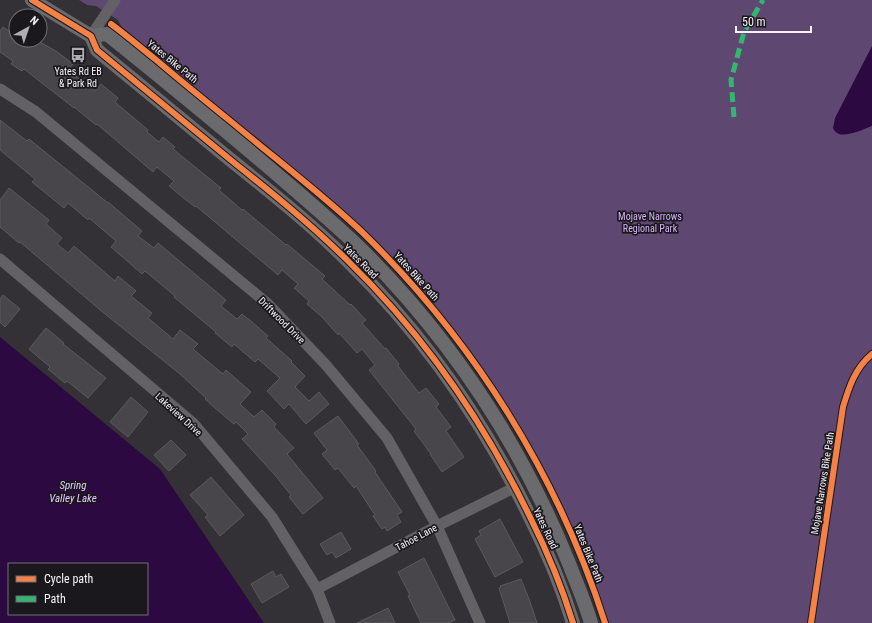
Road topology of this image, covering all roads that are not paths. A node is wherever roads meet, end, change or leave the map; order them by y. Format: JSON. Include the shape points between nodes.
{"nodes":[{"id":1,"x":32,"y":0,"type":"edge"},
{"id":2,"x":114,"y":0,"type":"edge"},
{"id":3,"x":91,"y":36,"type":"junction"},
{"id":4,"x":0,"y":89,"type":"edge"},
{"id":5,"x":0,"y":259,"type":"edge"},
{"id":6,"x":516,"y":487,"type":"junction"},
{"id":7,"x":437,"y":526,"type":"junction"},
{"id":8,"x":317,"y":589,"type":"junction"},
{"id":9,"x":330,"y":623,"type":"edge"},
{"id":10,"x":480,"y":623,"type":"edge"},
{"id":11,"x":573,"y":623,"type":"edge"},
{"id":12,"x":591,"y":623,"type":"edge"}],
"edges":[{"from":1,"to":3,"type":"main road"},
{"from":2,"to":3,"type":"street"},
{"from":3,"to":6,"type":"main road","name":"Yates Road","via":[[96,50],[299,216],[373,287],[407,324],[454,386],[483,429]]},
{"from":3,"to":12,"type":"main road","name":"Yates Road","via":[[107,34],[226,131],[342,231],[422,315],[469,376],[523,464],[555,530]]},
{"from":4,"to":7,"type":"street","name":"Driftwood Drive","via":[[36,112],[268,304],[326,366],[387,438]]},
{"from":5,"to":8,"type":"street","name":"Lakeview Drive","via":[[194,424],[272,517]]},
{"from":6,"to":7,"type":"street","name":"Tahoe Lane"},
{"from":6,"to":11,"type":"main road","name":"Yates Road","via":[[547,551]]},
{"from":7,"to":8,"type":"street","name":"Tahoe Lane"},
{"from":7,"to":10,"type":"street","name":"Driftwood Drive"},
{"from":8,"to":9,"type":"street","name":"Lakeview Drive"}]}
